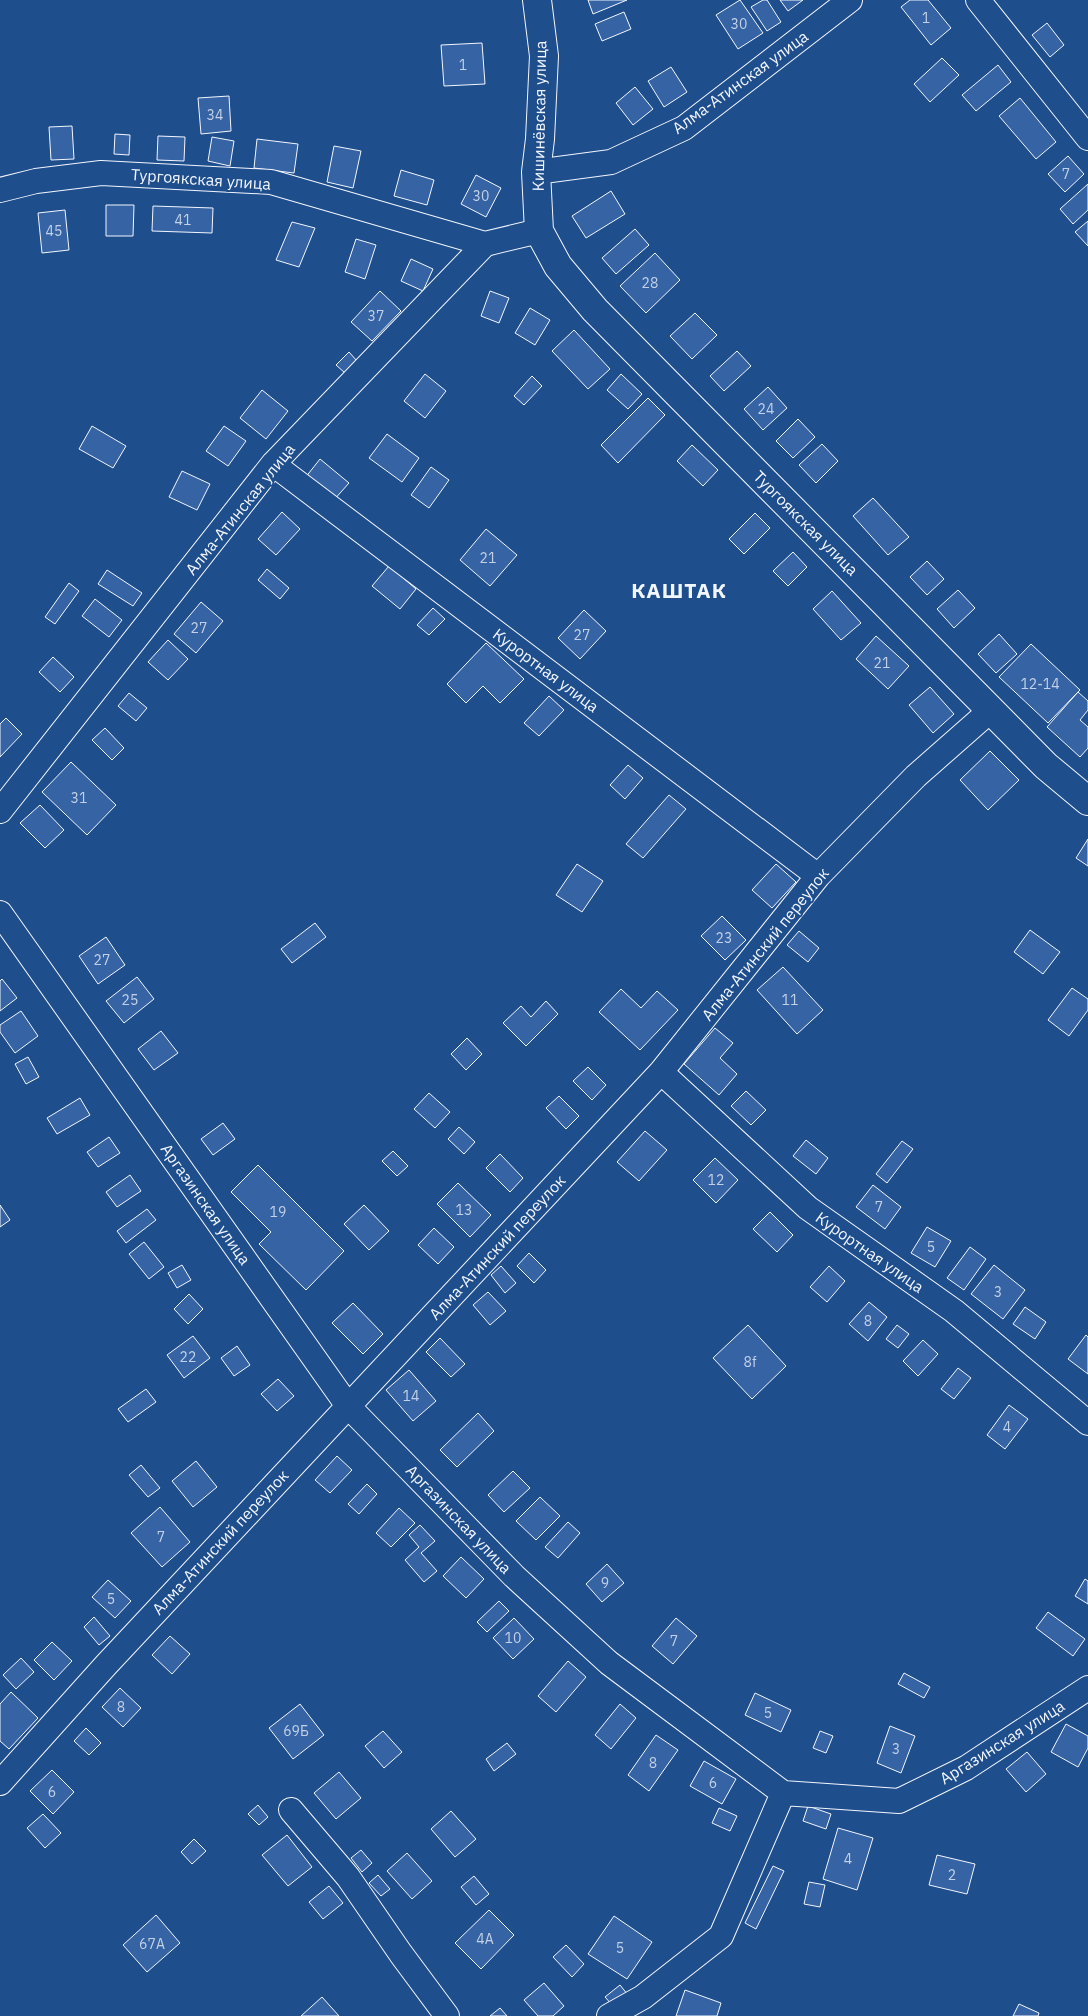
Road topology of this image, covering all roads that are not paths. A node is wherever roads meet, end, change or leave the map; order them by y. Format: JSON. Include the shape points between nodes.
{"nodes":[{"id":1,"x":536,"y":0,"type":"edge"},
{"id":2,"x":850,"y":0,"type":"edge"},
{"id":3,"x":978,"y":0,"type":"edge"},
{"id":4,"x":1088,"y":138,"type":"edge"},
{"id":5,"x":536,"y":172,"type":"junction"},
{"id":6,"x":0,"y":190,"type":"edge"},
{"id":7,"x":539,"y":232,"type":"junction"},
{"id":8,"x":485,"y":244,"type":"junction"},
{"id":9,"x":273,"y":464,"type":"junction"},
{"id":10,"x":991,"y":710,"type":"junction"},
{"id":11,"x":1088,"y":801,"type":"edge"},
{"id":12,"x":0,"y":811,"type":"edge"},
{"id":13,"x":818,"y":876,"type":"junction"},
{"id":14,"x":0,"y":913,"type":"edge"},
{"id":15,"x":661,"y":1072,"type":"junction"},
{"id":16,"x":348,"y":1406,"type":"junction"},
{"id":17,"x":1088,"y":1422,"type":"edge"},
{"id":18,"x":1088,"y":1688,"type":"edge"},
{"id":19,"x":0,"y":1783,"type":"edge"},
{"id":20,"x":783,"y":1793,"type":"junction"},
{"id":21,"x":291,"y":1810,"type":"dead end"},
{"id":22,"x":447,"y":2016,"type":"edge"},
{"id":23,"x":609,"y":2016,"type":"edge"}],
"edges":[{"from":1,"to":5,"type":"main road","name":"Кишинёвская улица","via":[[544,56]]},
{"from":2,"to":5,"type":"street","name":"Алма-Атинская улица","via":[[684,128],[610,162]]},
{"from":3,"to":4,"type":"street"},
{"from":5,"to":7,"type":"main road","name":"Кишинёвская улица"},
{"from":6,"to":8,"type":"street","name":"Тургоякская улица","via":[[36,181],[101,173],[271,182]]},
{"from":7,"to":8,"type":"street"},
{"from":7,"to":10,"type":"main road","name":"Тургоякская улица","via":[[558,266],[594,310]]},
{"from":8,"to":9,"type":"street","name":"Алма-Атинская улица"},
{"from":9,"to":12,"type":"street","name":"Алма-Атинская улица"},
{"from":9,"to":13,"type":"street","name":"Курортная улица"},
{"from":10,"to":11,"type":"main road","name":"Тургоякская улица","via":[[1046,766]]},
{"from":10,"to":13,"type":"street","name":"Алма-Атинский переулок","via":[[916,776]]},
{"from":13,"to":15,"type":"street","name":"Алма-Атинский переулок"},
{"from":14,"to":16,"type":"street","name":"Аргазинская улица"},
{"from":15,"to":16,"type":"street","name":"Алма-Атинский переулок"},
{"from":15,"to":17,"type":"street","name":"Курортная улица","via":[[808,1208],[954,1311]]},
{"from":16,"to":19,"type":"street","name":"Алма-Атинский переулок"},
{"from":16,"to":20,"type":"street","name":"Аргазинская улица","via":[[514,1576],[609,1662]]},
{"from":18,"to":20,"type":"street","name":"Аргазинская улица","via":[[966,1768],[899,1801]]},
{"from":20,"to":23,"type":"street","via":[[721,1936],[644,1997]]},
{"from":21,"to":22,"type":"street","via":[[348,1877]]}]}
